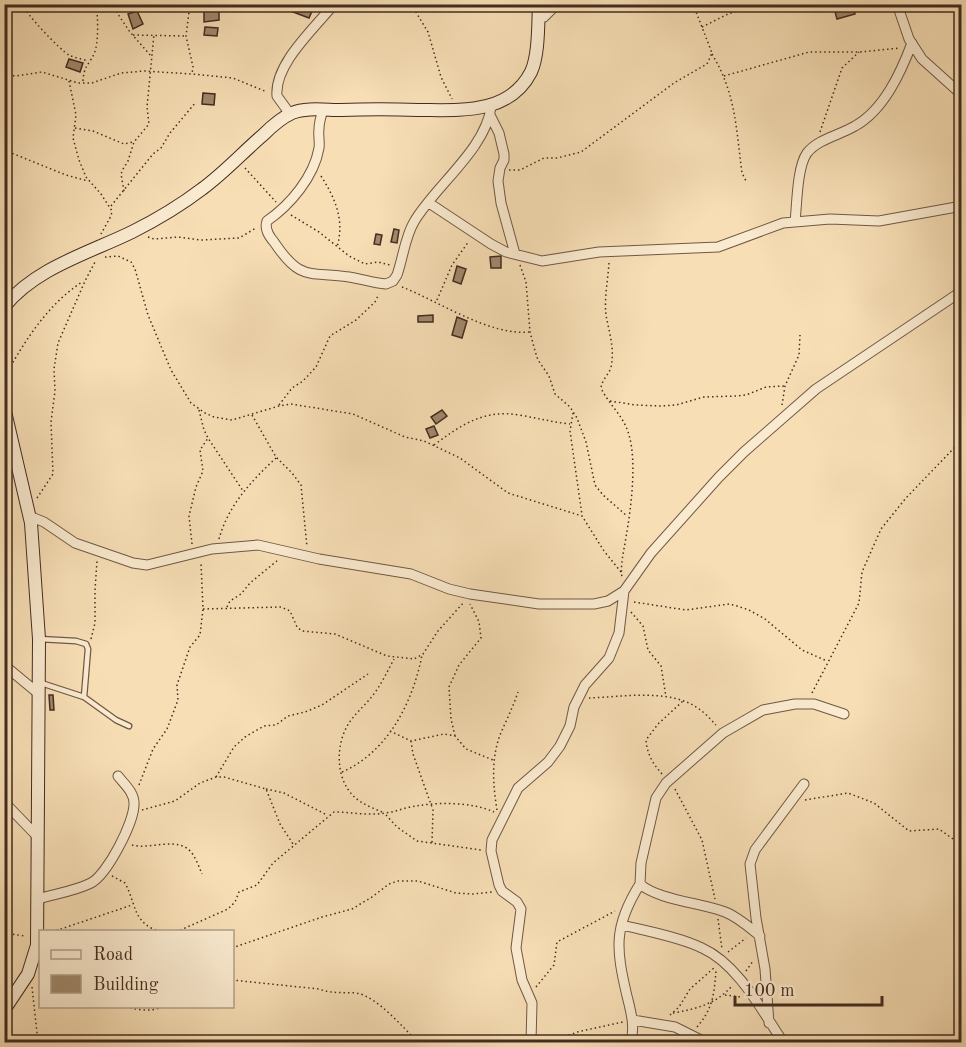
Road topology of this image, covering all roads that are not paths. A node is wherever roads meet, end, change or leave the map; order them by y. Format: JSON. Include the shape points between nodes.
{"nodes":[{"id":1,"x":334,"y":4,"type":"edge"},
{"id":2,"x":539,"y":4,"type":"edge"},
{"id":3,"x":556,"y":4,"type":"edge"},
{"id":4,"x":897,"y":4,"type":"edge"},
{"id":5,"x":538,"y":19,"type":"junction"},
{"id":6,"x":911,"y":45,"type":"junction"},
{"id":7,"x":962,"y":95,"type":"edge"},
{"id":8,"x":497,"y":103,"type":"junction"},
{"id":9,"x":322,"y":110,"type":"junction"},
{"id":10,"x":290,"y":114,"type":"junction"},
{"id":11,"x":490,"y":115,"type":"junction"},
{"id":12,"x":429,"y":203,"type":"junction"},
{"id":13,"x":962,"y":206,"type":"edge"},
{"id":14,"x":795,"y":222,"type":"junction"},
{"id":15,"x":515,"y":254,"type":"junction"},
{"id":16,"x":962,"y":291,"type":"edge"},
{"id":17,"x":4,"y":307,"type":"edge"},
{"id":18,"x":4,"y":407,"type":"edge"},
{"id":19,"x":10,"y":458,"type":"edge"},
{"id":20,"x":31,"y":516,"type":"junction"},
{"id":21,"x":624,"y":591,"type":"junction"},
{"id":22,"x":39,"y":639,"type":"junction"},
{"id":23,"x":4,"y":665,"type":"edge"},
{"id":24,"x":39,"y":688,"type":"junction"},
{"id":25,"x":84,"y":697,"type":"junction"},
{"id":26,"x":844,"y":714,"type":"dead end"},
{"id":27,"x":129,"y":726,"type":"dead end"},
{"id":28,"x":118,"y":776,"type":"dead end"},
{"id":29,"x":804,"y":784,"type":"dead end"},
{"id":30,"x":4,"y":802,"type":"edge"},
{"id":31,"x":36,"y":835,"type":"junction"},
{"id":32,"x":640,"y":884,"type":"junction"},
{"id":33,"x":38,"y":898,"type":"junction"},
{"id":34,"x":622,"y":924,"type":"junction"},
{"id":35,"x":760,"y":936,"type":"junction"},
{"id":36,"x":4,"y":1010,"type":"edge"},
{"id":37,"x":633,"y":1020,"type":"junction"},
{"id":38,"x":769,"y":1023,"type":"junction"},
{"id":39,"x":531,"y":1042,"type":"edge"},
{"id":40,"x":631,"y":1042,"type":"edge"},
{"id":41,"x":705,"y":1042,"type":"edge"},
{"id":42,"x":783,"y":1042,"type":"edge"}],
"edges":[{"from":1,"to":10,"type":"street","via":[[279,75],[277,96]]},
{"from":2,"to":5,"type":"street"},
{"from":3,"to":5,"type":"street"},
{"from":4,"to":6,"type":"street"},
{"from":5,"to":8,"type":"street","via":[[531,71],[520,87]]},
{"from":6,"to":7,"type":"street"},
{"from":6,"to":14,"type":"street","via":[[877,108],[859,125],[816,145],[806,155]]},
{"from":8,"to":9,"type":"street","via":[[458,111]]},
{"from":8,"to":11,"type":"street"},
{"from":9,"to":10,"type":"street"},
{"from":9,"to":12,"type":"street","via":[[314,165],[284,208],[265,224],[282,255],[293,265],[313,275],[386,283],[395,279],[414,222]]},
{"from":10,"to":17,"type":"street","via":[[201,190],[133,231],[34,281]]},
{"from":11,"to":12,"type":"street","via":[[473,146]]},
{"from":11,"to":15,"type":"street","via":[[502,143],[504,160],[498,181]]},
{"from":12,"to":15,"type":"street","via":[[491,244]]},
{"from":13,"to":14,"type":"street","via":[[879,221]]},
{"from":14,"to":15,"type":"street","via":[[779,223],[718,247],[610,252],[542,261]]},
{"from":16,"to":21,"type":"street","via":[[838,373],[744,452],[657,546]]},
{"from":18,"to":19,"type":"street"},
{"from":19,"to":20,"type":"street"},
{"from":20,"to":21,"type":"street","via":[[75,543],[147,565],[216,548],[258,545],[411,574],[470,594],[539,604],[594,604]]},
{"from":20,"to":22,"type":"street"},
{"from":21,"to":39,"type":"street","via":[[619,633],[609,658],[585,685],[560,746],[518,788],[493,835],[491,851],[499,885],[520,909],[516,948],[522,980],[532,1003]]},
{"from":22,"to":24,"type":"street"},
{"from":22,"to":25,"type":"lane","via":[[86,644]]},
{"from":23,"to":24,"type":"street"},
{"from":24,"to":25,"type":"lane"},
{"from":24,"to":31,"type":"street"},
{"from":25,"to":27,"type":"lane"},
{"from":26,"to":32,"type":"street","via":[[806,703],[763,710],[723,732],[656,798],[640,863]]},
{"from":28,"to":33,"type":"street","via":[[133,797],[133,813],[123,840],[102,873],[92,882]]},
{"from":29,"to":35,"type":"street","via":[[755,850],[750,864]]},
{"from":30,"to":31,"type":"street"},
{"from":31,"to":33,"type":"street"},
{"from":32,"to":34,"type":"street"},
{"from":32,"to":35,"type":"street","via":[[733,916]]},
{"from":33,"to":36,"type":"street","via":[[35,952],[28,974]]},
{"from":34,"to":37,"type":"street","via":[[618,942]]},
{"from":34,"to":38,"type":"street","via":[[714,954],[739,978]]},
{"from":35,"to":38,"type":"street"},
{"from":37,"to":40,"type":"street"},
{"from":37,"to":41,"type":"street","via":[[675,1027]]},
{"from":38,"to":42,"type":"street"}]}
